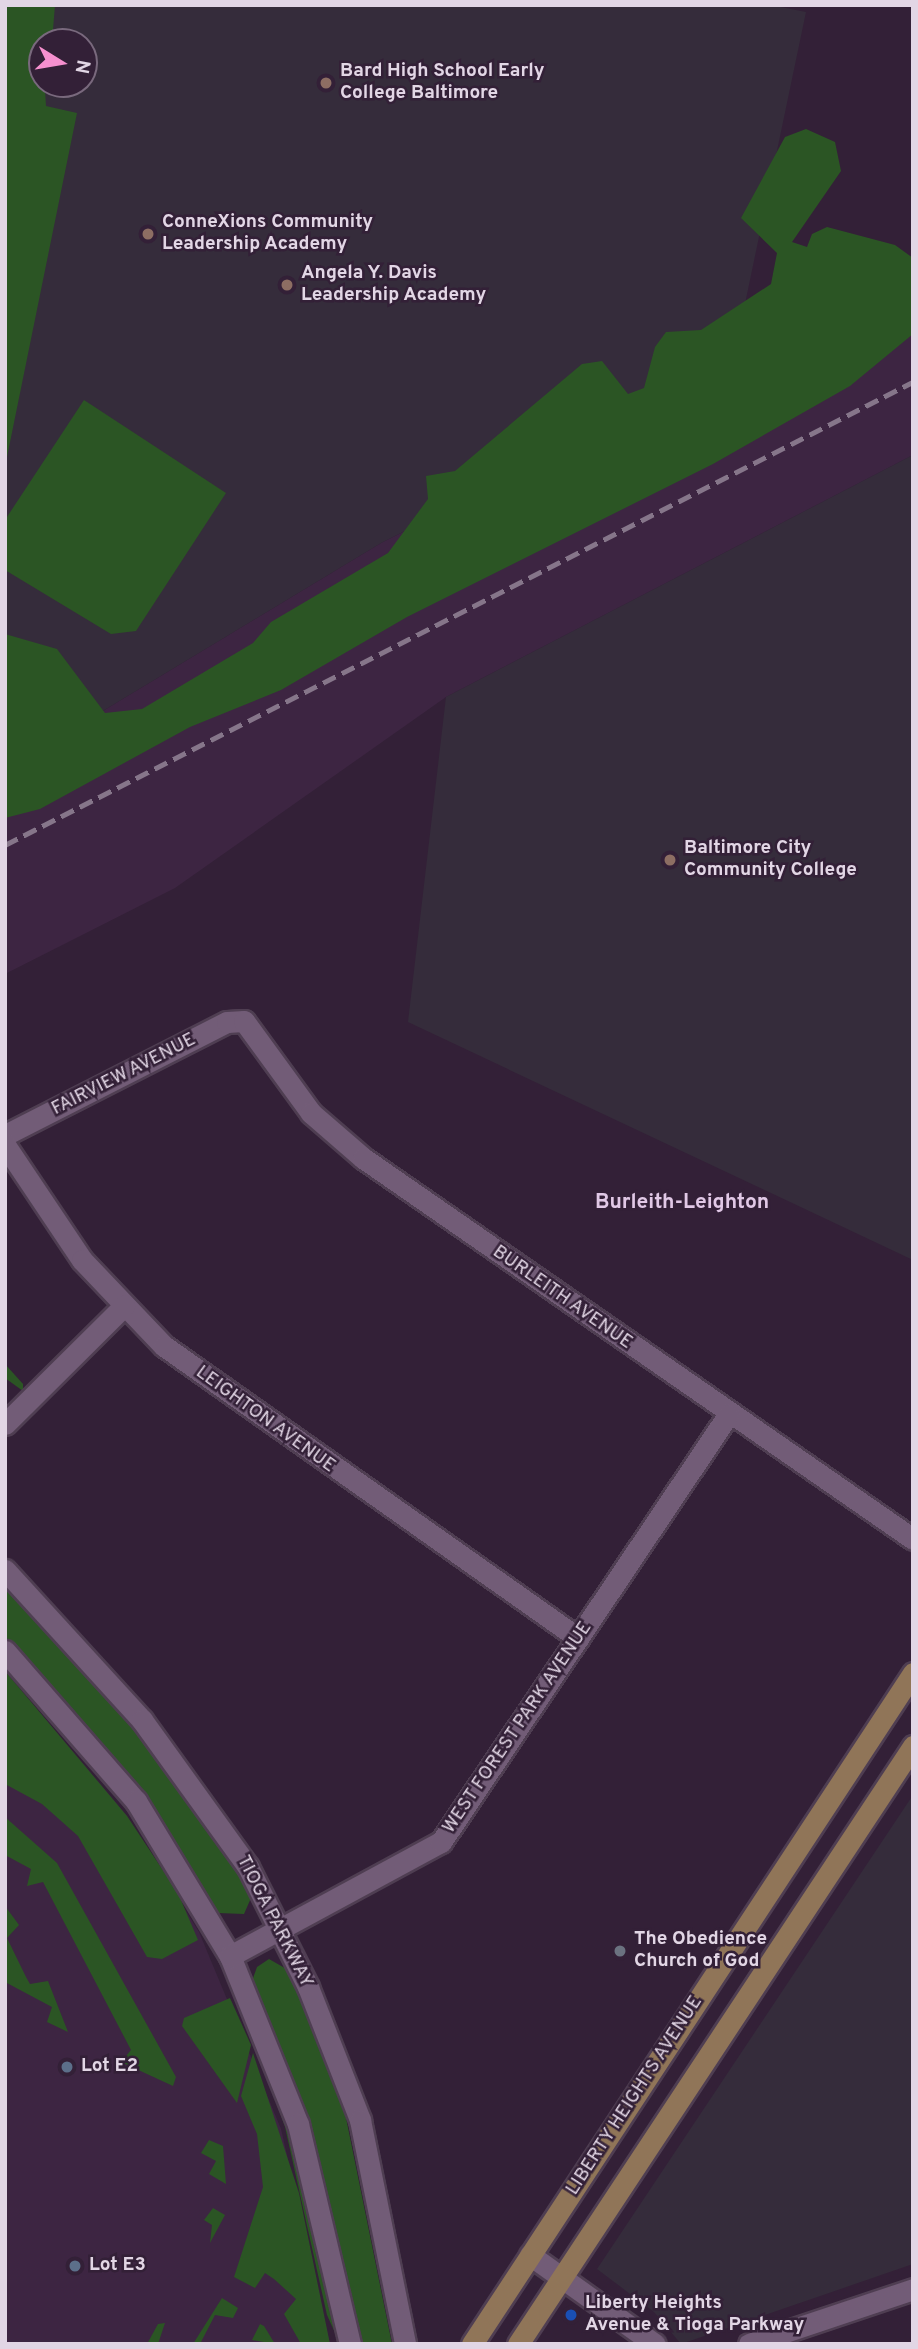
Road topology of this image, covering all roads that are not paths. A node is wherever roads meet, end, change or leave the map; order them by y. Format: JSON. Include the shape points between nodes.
{"nodes":[{"id":1,"x":244,"y":1021,"type":"joint"},
{"id":2,"x":5,"y":1135,"type":"edge"},
{"id":3,"x":5,"y":1145,"type":"edge"},
{"id":4,"x":124,"y":1306,"type":"junction"},
{"id":5,"x":727,"y":1415,"type":"junction"},
{"id":6,"x":5,"y":1424,"type":"edge"},
{"id":7,"x":913,"y":1539,"type":"edge"},
{"id":8,"x":5,"y":1570,"type":"edge"},
{"id":9,"x":578,"y":1638,"type":"junction"},
{"id":10,"x":5,"y":1651,"type":"edge"},
{"id":11,"x":913,"y":1673,"type":"edge"},
{"id":12,"x":913,"y":1746,"type":"edge"},
{"id":13,"x":279,"y":1930,"type":"junction"},
{"id":14,"x":230,"y":1956,"type":"junction"},
{"id":15,"x":530,"y":2255,"type":"junction"},
{"id":16,"x":563,"y":2276,"type":"junction"},
{"id":17,"x":913,"y":2289,"type":"edge"},
{"id":18,"x":351,"y":2344,"type":"edge"},
{"id":19,"x":405,"y":2344,"type":"edge"},
{"id":20,"x":472,"y":2344,"type":"edge"},
{"id":21,"x":518,"y":2344,"type":"edge"},
{"id":22,"x":654,"y":2344,"type":"edge"},
{"id":23,"x":749,"y":2344,"type":"edge"}],
"edges":[{"from":1,"to":2,"type":"street","name":"FAIRVIEW AVENUE","via":[[227,1022]]},
{"from":1,"to":5,"type":"street","name":"BURLEITH AVENUE","via":[[311,1113],[363,1158]]},
{"from":3,"to":4,"type":"street","name":"LEIGHTON AVENUE","via":[[49,1216]]},
{"from":4,"to":6,"type":"street"},
{"from":4,"to":9,"type":"street","name":"LEIGHTON AVENUE","via":[[211,1382]]},
{"from":5,"to":7,"type":"street","name":"BURLEITH AVENUE"},
{"from":5,"to":9,"type":"street","name":"WEST FOREST PARK AVENUE"},
{"from":8,"to":13,"type":"street","name":"TIOGA PARKWAY","via":[[179,1766],[248,1867]]},
{"from":9,"to":13,"type":"street","name":"WEST FOREST PARK AVENUE","via":[[441,1842]]},
{"from":10,"to":14,"type":"street","via":[[136,1801]]},
{"from":11,"to":15,"type":"main road","name":"LIBERTY HEIGHTS AVENUE"},
{"from":12,"to":16,"type":"main road","name":"LIBERTY HEIGHTS AVENUE"},
{"from":13,"to":14,"type":"street","name":"WEST FOREST PARK AVENUE"},
{"from":13,"to":19,"type":"street","name":"TIOGA PARKWAY","via":[[338,2055],[360,2120]]},
{"from":14,"to":18,"type":"street","via":[[298,2124]]},
{"from":15,"to":16,"type":"street"},
{"from":15,"to":20,"type":"main road","name":"LIBERTY HEIGHTS AVENUE"},
{"from":16,"to":21,"type":"main road","name":"LIBERTY HEIGHTS AVENUE"},
{"from":16,"to":22,"type":"street"},
{"from":17,"to":23,"type":"street"}]}
